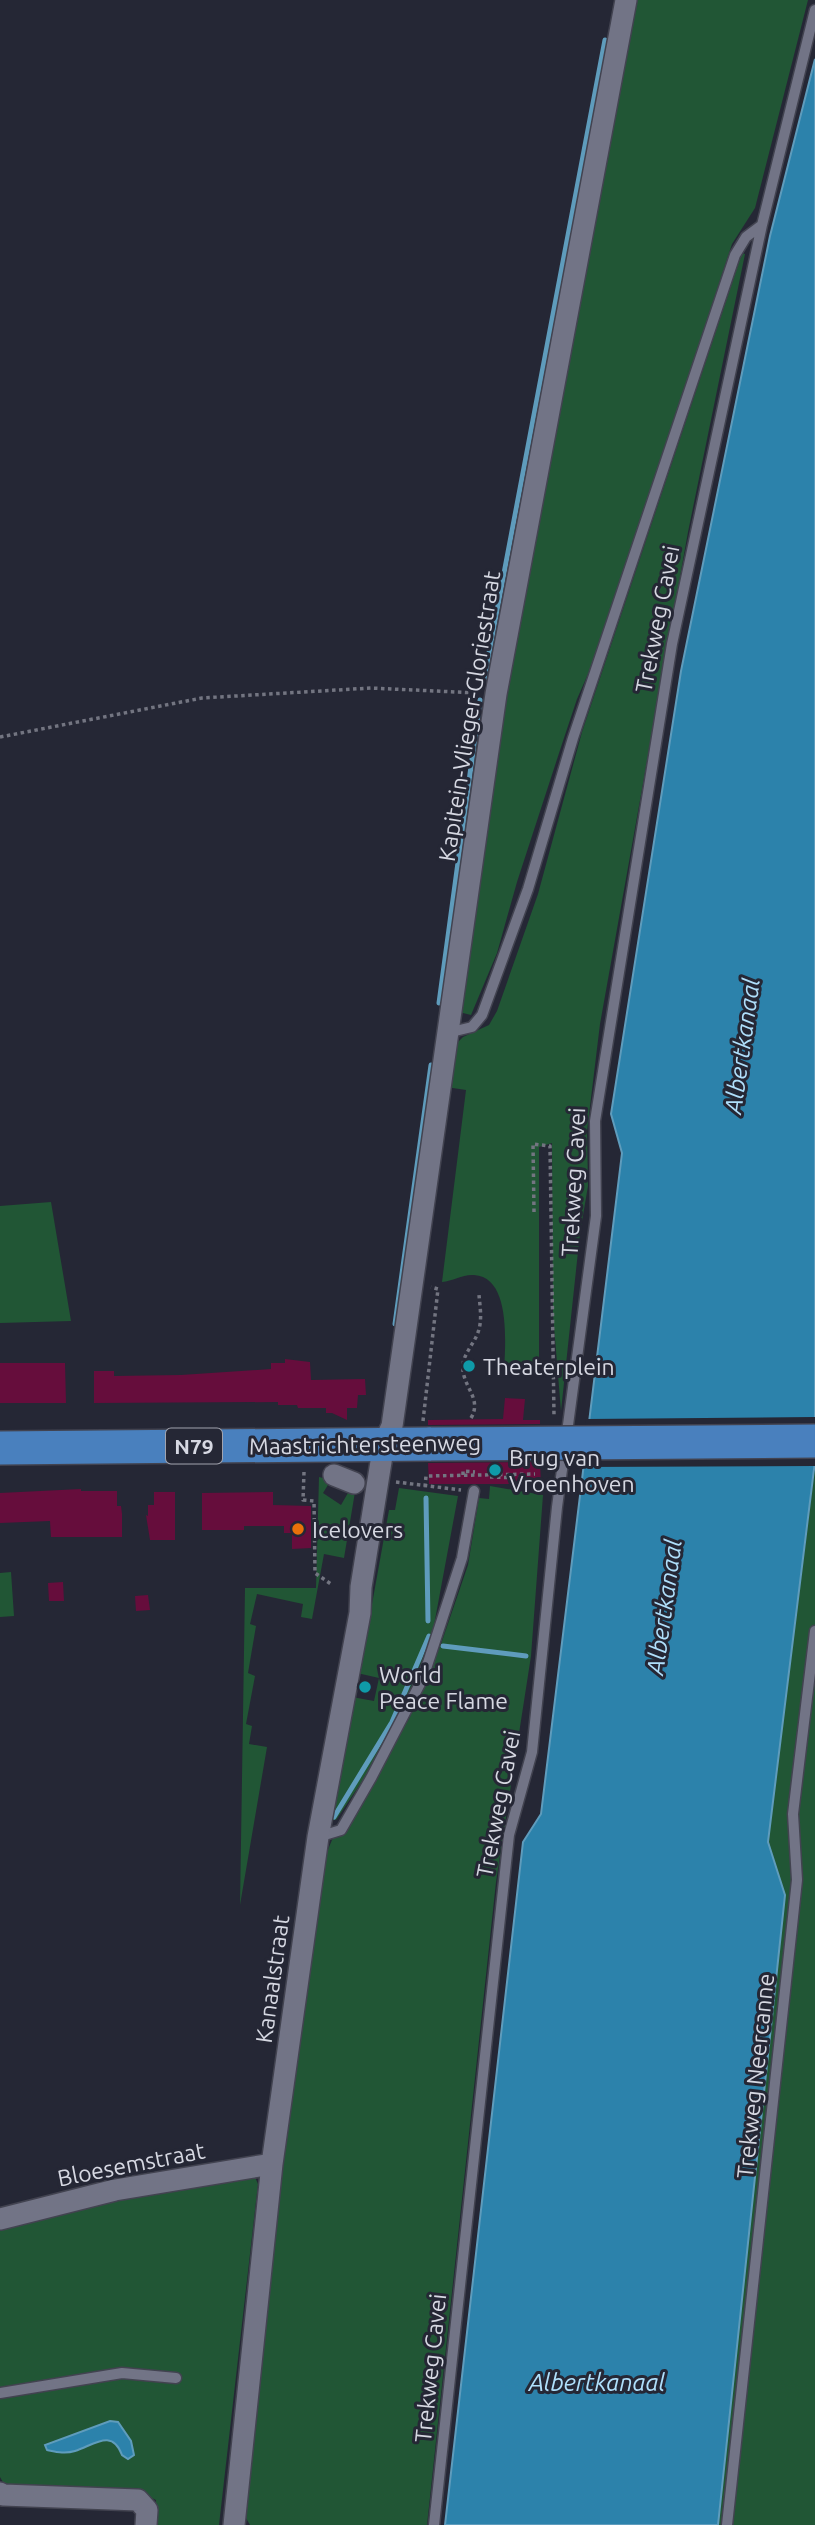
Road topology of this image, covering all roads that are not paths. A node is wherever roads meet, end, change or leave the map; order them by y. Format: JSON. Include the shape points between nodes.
{"nodes":[{"id":1,"x":626,"y":0,"type":"edge"},
{"id":2,"x":815,"y":10,"type":"edge"},
{"id":3,"x":762,"y":225,"type":"junction"},
{"id":4,"x":447,"y":1033,"type":"junction"},
{"id":5,"x":815,"y":1441,"type":"edge"},
{"id":6,"x":384,"y":1443,"type":"junction"},
{"id":7,"x":0,"y":1448,"type":"edge"},
{"id":8,"x":465,"y":1490,"type":"road end"},
{"id":9,"x":815,"y":1631,"type":"edge"},
{"id":10,"x":318,"y":1837,"type":"junction"},
{"id":11,"x":272,"y":2164,"type":"junction"},
{"id":12,"x":0,"y":2219,"type":"edge"},
{"id":13,"x":176,"y":2378,"type":"dead end"},
{"id":14,"x":0,"y":2393,"type":"edge"},
{"id":15,"x":0,"y":2493,"type":"edge"},
{"id":16,"x":235,"y":2524,"type":"edge"},
{"id":17,"x":146,"y":2525,"type":"edge"},
{"id":18,"x":434,"y":2525,"type":"edge"},
{"id":19,"x":727,"y":2525,"type":"edge"}],
"edges":[{"from":1,"to":4,"type":"street","name":"Kapitein-Vlieger-Gloriestraat","via":[[496,694]]},
{"from":2,"to":3,"type":"lane","name":"Trekweg Cavei"},
{"from":3,"to":4,"type":"lane","via":[[746,237],[736,255],[573,738],[528,889],[482,1015],[472,1027]]},
{"from":3,"to":18,"type":"lane","name":"Trekweg Cavei","via":[[672,644],[594,1121],[596,1216],[557,1507],[532,1752],[509,1835]]},
{"from":4,"to":6,"type":"street","name":"Kapitein-Vlieger-Gloriestraat","via":[[392,1426]]},
{"from":5,"to":6,"type":"main road","name":"Maastrichtersteenweg","number":"N79","bridge":true,"via":[[427,1435]]},
{"from":6,"to":7,"type":"main road","name":"Maastrichtersteenweg","number":"N79"},
{"from":6,"to":10,"type":"street","name":"Kanaalstraat"},
{"from":8,"to":10,"type":"lane","via":[[462,1558],[423,1678],[341,1830]]},
{"from":9,"to":19,"type":"lane","name":"Trekweg Neercanne","via":[[793,1814],[797,1880]]},
{"from":10,"to":11,"type":"street","name":"Kanaalstraat"},
{"from":11,"to":12,"type":"street","name":"Bloesemstraat","via":[[114,2190]]},
{"from":11,"to":16,"type":"street","name":"Kanaalstraat"},
{"from":13,"to":14,"type":"lane","via":[[122,2373]]},
{"from":15,"to":17,"type":"street","via":[[138,2500],[147,2510]]}]}
